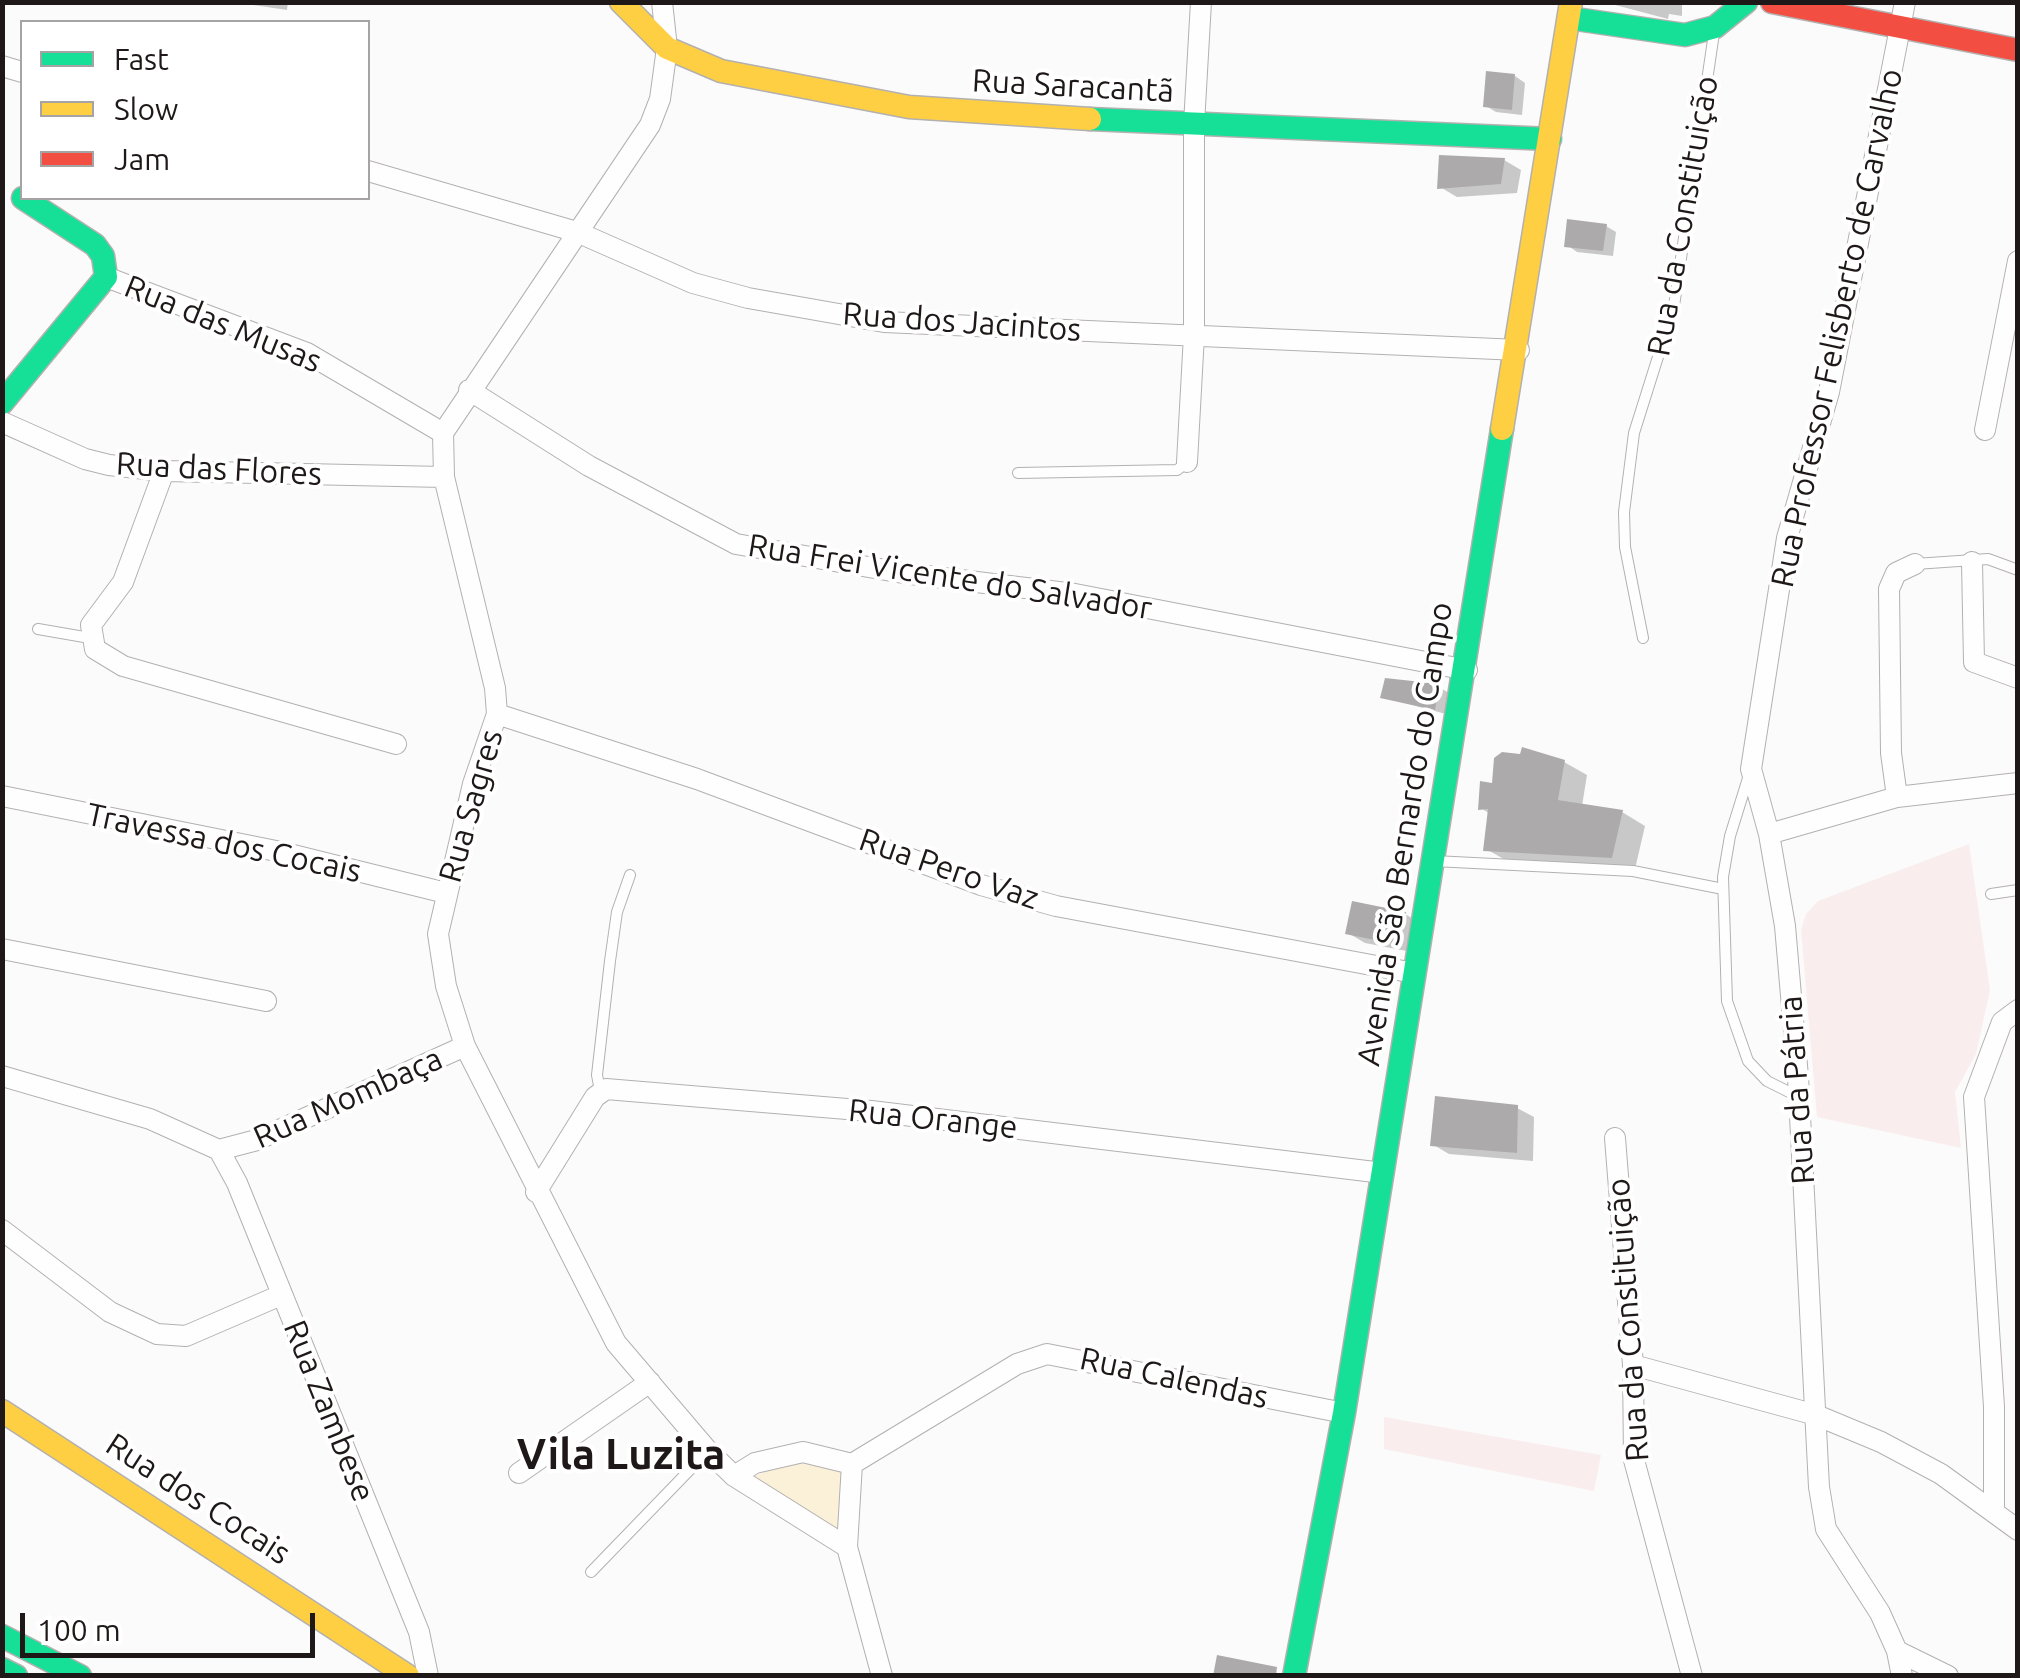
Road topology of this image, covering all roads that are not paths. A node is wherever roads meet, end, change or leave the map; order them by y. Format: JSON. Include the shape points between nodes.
{"nodes":[{"id":1,"x":621,"y":2,"type":"edge"},
{"id":2,"x":662,"y":2,"type":"edge"},
{"id":3,"x":1201,"y":2,"type":"edge"},
{"id":4,"x":1772,"y":2,"type":"edge"},
{"id":5,"x":1906,"y":2,"type":"edge"},
{"id":6,"x":1739,"y":4,"type":"edge"},
{"id":7,"x":1570,"y":10,"type":"edge"},
{"id":8,"x":1715,"y":27,"type":"junction"},
{"id":9,"x":1901,"y":27,"type":"junction"},
{"id":10,"x":667,"y":48,"type":"junction"},
{"id":11,"x":2018,"y":50,"type":"edge"},
{"id":12,"x":1194,"y":124,"type":"junction"},
{"id":13,"x":1550,"y":139,"type":"junction"},
{"id":14,"x":370,"y":172,"type":"edge"},
{"id":15,"x":28,"y":200,"type":"edge"},
{"id":16,"x":578,"y":232,"type":"junction"},
{"id":17,"x":2018,"y":261,"type":"edge"},
{"id":18,"x":106,"y":277,"type":"junction"},
{"id":19,"x":1194,"y":336,"type":"junction"},
{"id":20,"x":1519,"y":350,"type":"junction"},
{"id":21,"x":469,"y":390,"type":"junction"},
{"id":22,"x":2,"y":403,"type":"edge"},
{"id":23,"x":2,"y":422,"type":"edge"},
{"id":24,"x":1985,"y":430,"type":"dead end"},
{"id":25,"x":443,"y":433,"type":"junction"},
{"id":26,"x":1187,"y":462,"type":"joint"},
{"id":27,"x":164,"y":471,"type":"junction"},
{"id":28,"x":1018,"y":474,"type":"dead end"},
{"id":29,"x":444,"y":477,"type":"junction"},
{"id":30,"x":1972,"y":562,"type":"junction"},
{"id":31,"x":1916,"y":564,"type":"joint"},
{"id":32,"x":2018,"y":570,"type":"edge"},
{"id":33,"x":38,"y":629,"type":"dead end"},
{"id":34,"x":90,"y":638,"type":"junction"},
{"id":35,"x":1643,"y":638,"type":"dead end"},
{"id":36,"x":1466,"y":670,"type":"junction"},
{"id":37,"x":2018,"y":678,"type":"edge"},
{"id":38,"x":497,"y":714,"type":"junction"},
{"id":39,"x":396,"y":744,"type":"dead end"},
{"id":40,"x":1751,"y":769,"type":"junction"},
{"id":41,"x":2018,"y":783,"type":"edge"},
{"id":42,"x":2,"y":796,"type":"edge"},
{"id":43,"x":1898,"y":797,"type":"junction"},
{"id":44,"x":1769,"y":834,"type":"junction"},
{"id":45,"x":1433,"y":861,"type":"junction"},
{"id":46,"x":630,"y":875,"type":"dead end"},
{"id":47,"x":1723,"y":888,"type":"junction"},
{"id":48,"x":2018,"y":890,"type":"edge"},
{"id":49,"x":446,"y":893,"type":"junction"},
{"id":50,"x":1991,"y":894,"type":"dead end"},
{"id":51,"x":2,"y":949,"type":"edge"},
{"id":52,"x":1414,"y":973,"type":"junction"},
{"id":53,"x":266,"y":1001,"type":"dead end"},
{"id":54,"x":2018,"y":1010,"type":"edge"},
{"id":55,"x":465,"y":1046,"type":"junction"},
{"id":56,"x":2,"y":1076,"type":"edge"},
{"id":57,"x":600,"y":1091,"type":"junction"},
{"id":58,"x":1798,"y":1097,"type":"junction"},
{"id":59,"x":1615,"y":1138,"type":"dead end"},
{"id":60,"x":220,"y":1150,"type":"junction"},
{"id":61,"x":1383,"y":1174,"type":"junction"},
{"id":62,"x":536,"y":1192,"type":"junction"},
{"id":63,"x":2,"y":1230,"type":"edge"},
{"id":64,"x":281,"y":1295,"type":"junction"},
{"id":65,"x":1633,"y":1365,"type":"junction"},
{"id":66,"x":650,"y":1382,"type":"junction"},
{"id":67,"x":2,"y":1411,"type":"edge"},
{"id":68,"x":1344,"y":1413,"type":"junction"},
{"id":69,"x":1816,"y":1415,"type":"junction"},
{"id":70,"x":708,"y":1452,"type":"junction"},
{"id":71,"x":852,"y":1464,"type":"junction"},
{"id":72,"x":519,"y":1473,"type":"dead end"},
{"id":73,"x":734,"y":1476,"type":"junction"},
{"id":74,"x":1994,"y":1511,"type":"junction"},
{"id":75,"x":2018,"y":1530,"type":"edge"},
{"id":76,"x":847,"y":1547,"type":"junction"},
{"id":77,"x":591,"y":1572,"type":"dead end"},
{"id":78,"x":2,"y":1636,"type":"edge"},
{"id":79,"x":1897,"y":1651,"type":"junction"},
{"id":80,"x":2,"y":1669,"type":"edge"},
{"id":81,"x":16,"y":1676,"type":"edge"},
{"id":82,"x":80,"y":1676,"type":"edge"},
{"id":83,"x":408,"y":1676,"type":"edge"},
{"id":84,"x":428,"y":1676,"type":"edge"},
{"id":85,"x":882,"y":1676,"type":"edge"},
{"id":86,"x":1294,"y":1676,"type":"edge"},
{"id":87,"x":1692,"y":1676,"type":"edge"},
{"id":88,"x":1902,"y":1676,"type":"edge"},
{"id":89,"x":1948,"y":1676,"type":"edge"}],
"edges":[{"from":1,"to":10,"type":"street","name":"Rua Saracantã"},
{"from":2,"to":10,"type":"street"},
{"from":3,"to":12,"type":"street"},
{"from":4,"to":9,"type":"street"},
{"from":5,"to":9,"type":"street","name":"Rua Professor Felisberto de Carvalho"},
{"from":6,"to":8,"type":"street"},
{"from":7,"to":8,"type":"street","via":[[1685,34]]},
{"from":7,"to":13,"type":"street","name":"Avenida São Bernardo do Campo"},
{"from":8,"to":35,"type":"lane","name":"Rua da Constituição","via":[[1670,322],[1634,433],[1624,512]]},
{"from":9,"to":11,"type":"street"},
{"from":9,"to":40,"type":"street","name":"Rua Professor Felisberto de Carvalho","via":[[1829,392],[1786,538]]},
{"from":10,"to":12,"type":"street","name":"Rua Saracantã","via":[[721,71],[909,106]]},
{"from":10,"to":16,"type":"street","via":[[650,125]]},
{"from":12,"to":13,"type":"street","name":"Rua Saracantã"},
{"from":12,"to":19,"type":"street"},
{"from":13,"to":20,"type":"street","name":"Avenida São Bernardo do Campo"},
{"from":14,"to":16,"type":"street","name":"Rua dos Jacintos"},
{"from":15,"to":18,"type":"street","via":[[95,245]]},
{"from":16,"to":19,"type":"street","name":"Rua dos Jacintos","via":[[693,283],[806,310],[884,322]]},
{"from":16,"to":21,"type":"street"},
{"from":17,"to":24,"type":"street"},
{"from":18,"to":22,"type":"street"},
{"from":18,"to":25,"type":"street","name":"Rua das Musas","via":[[307,353]]},
{"from":19,"to":20,"type":"street","name":"Rua dos Jacintos"},
{"from":19,"to":26,"type":"street"},
{"from":20,"to":36,"type":"street","name":"Avenida São Bernardo do Campo"},
{"from":21,"to":25,"type":"street"},
{"from":21,"to":36,"type":"street","name":"Rua Frei Vicente do Salvador","via":[[589,466],[736,544],[1075,594]]},
{"from":23,"to":27,"type":"street","name":"Rua das Flores","via":[[85,460]]},
{"from":25,"to":29,"type":"street","name":"Rua Sagres"},
{"from":26,"to":28,"type":"lane","via":[[1178,470]]},
{"from":27,"to":29,"type":"street","name":"Rua das Flores"},
{"from":27,"to":34,"type":"street","via":[[123,582]]},
{"from":29,"to":38,"type":"street","name":"Rua Sagres"},
{"from":30,"to":31,"type":"lane"},
{"from":30,"to":32,"type":"lane"},
{"from":30,"to":37,"type":"street","via":[[1974,662]]},
{"from":31,"to":43,"type":"street","via":[[1896,573],[1889,589],[1891,753]]},
{"from":33,"to":34,"type":"lane"},
{"from":34,"to":39,"type":"street","via":[[95,649],[123,666]]},
{"from":36,"to":45,"type":"street","name":"Avenida São Bernardo do Campo"},
{"from":38,"to":49,"type":"street","name":"Rua Sagres"},
{"from":38,"to":52,"type":"street","name":"Rua Pero Vaz","via":[[698,779],[981,885],[1056,906]]},
{"from":40,"to":44,"type":"street","name":"Rua da Pátria"},
{"from":40,"to":47,"type":"lane","name":"Rua Professor Felisberto de Carvalho","via":[[1730,836]]},
{"from":41,"to":43,"type":"street"},
{"from":42,"to":49,"type":"street","name":"Travessa dos Cocais","via":[[282,852]]},
{"from":43,"to":44,"type":"street"},
{"from":44,"to":58,"type":"street","name":"Rua da Pátria","via":[[1785,926]]},
{"from":45,"to":47,"type":"lane","via":[[1633,871]]},
{"from":45,"to":52,"type":"street","name":"Avenida São Bernardo do Campo"},
{"from":46,"to":57,"type":"lane","via":[[610,962]]},
{"from":47,"to":58,"type":"lane","name":"Rua Professor Felisberto de Carvalho","via":[[1727,1002],[1748,1061],[1767,1081]]},
{"from":48,"to":50,"type":"lane"},
{"from":49,"to":55,"type":"street","name":"Rua Sagres","via":[[438,934]]},
{"from":51,"to":53,"type":"street"},
{"from":52,"to":61,"type":"street","name":"Avenida São Bernardo do Campo"},
{"from":54,"to":74,"type":"street","via":[[2002,1022],[1974,1097],[1994,1407]]},
{"from":55,"to":60,"type":"street","name":"Rua Mombaça","via":[[257,1140]]},
{"from":55,"to":62,"type":"street","name":"Rua Sagres"},
{"from":56,"to":60,"type":"street","name":"Rua Mombaça","via":[[150,1119]]},
{"from":57,"to":61,"type":"street","name":"Rua Orange","via":[[871,1111]]},
{"from":57,"to":62,"type":"street"},
{"from":58,"to":69,"type":"street","name":"Rua da Pátria"},
{"from":59,"to":65,"type":"street","name":"Rua da Constituição"},
{"from":60,"to":64,"type":"street","name":"Rua Zambese"},
{"from":61,"to":68,"type":"street","name":"Avenida São Bernardo do Campo"},
{"from":62,"to":66,"type":"street","name":"Rua Sagres","via":[[616,1343]]},
{"from":63,"to":64,"type":"street","via":[[110,1312],[157,1334],[186,1336]]},
{"from":64,"to":84,"type":"street","name":"Rua Zambese","via":[[419,1632]]},
{"from":65,"to":69,"type":"street"},
{"from":65,"to":87,"type":"street","name":"Rua da Constituição","via":[[1634,1460]]},
{"from":66,"to":70,"type":"street","name":"Rua Sagres"},
{"from":66,"to":72,"type":"street"},
{"from":67,"to":83,"type":"street","name":"Rua dos Cocais"},
{"from":68,"to":71,"type":"street","name":"Rua Calendas","via":[[1047,1354],[1017,1364]]},
{"from":68,"to":86,"type":"street","name":"Avenida São Bernardo do Campo"},
{"from":69,"to":74,"type":"street","via":[[1941,1474]]},
{"from":69,"to":79,"type":"street","name":"Rua da Pátria","via":[[1826,1529]]},
{"from":70,"to":73,"type":"street","name":"Rua Sagres"},
{"from":70,"to":77,"type":"lane"},
{"from":71,"to":73,"type":"street","via":[[816,1454],[779,1455]]},
{"from":71,"to":76,"type":"street"},
{"from":73,"to":76,"type":"street","name":"Rua Sagres"},
{"from":74,"to":75,"type":"street"},
{"from":76,"to":85,"type":"street"},
{"from":78,"to":82,"type":"street"},
{"from":79,"to":88,"type":"street","name":"Rua da Pátria"},
{"from":79,"to":89,"type":"street"},
{"from":80,"to":81,"type":"street"}]}
